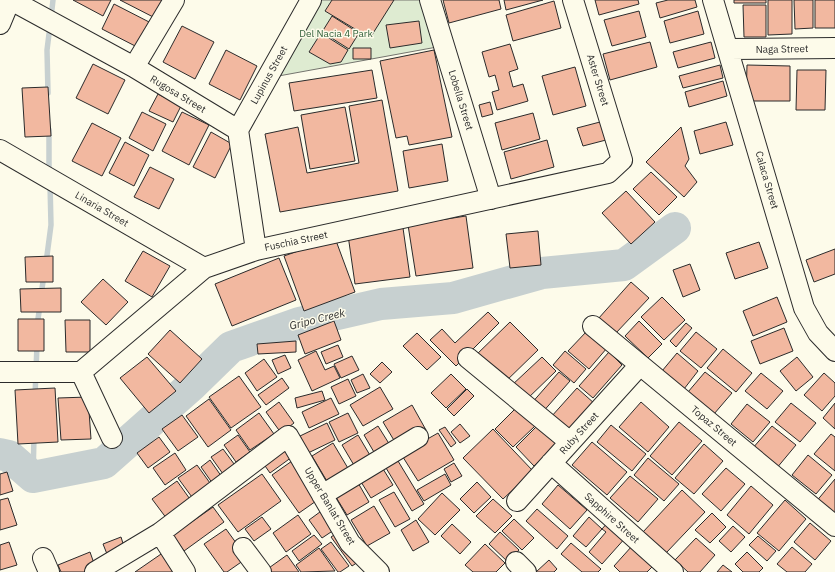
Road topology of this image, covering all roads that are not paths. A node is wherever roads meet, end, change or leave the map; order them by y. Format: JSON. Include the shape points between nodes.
{"nodes":[{"id":1,"x":11,"y":0,"type":"edge"},
{"id":2,"x":174,"y":0,"type":"edge"},
{"id":3,"x":311,"y":0,"type":"edge"},
{"id":4,"x":430,"y":0,"type":"edge"},
{"id":5,"x":573,"y":0,"type":"edge"},
{"id":6,"x":714,"y":0,"type":"edge"},
{"id":7,"x":0,"y":24,"type":"edge"},
{"id":8,"x":835,"y":48,"type":"edge"},
{"id":9,"x":729,"y":49,"type":"junction"},
{"id":10,"x":134,"y":67,"type":"junction"},
{"id":11,"x":238,"y":130,"type":"junction"},
{"id":12,"x":0,"y":150,"type":"edge"},
{"id":13,"x":622,"y":160,"type":"joint"},
{"id":14,"x":491,"y":200,"type":"junction"},
{"id":15,"x":256,"y":250,"type":"junction"},
{"id":16,"x":204,"y":268,"type":"junction"},
{"id":17,"x":593,"y":326,"type":"dead end"},
{"id":18,"x":835,"y":352,"type":"edge"},
{"id":19,"x":468,"y":358,"type":"dead end"},
{"id":20,"x":640,"y":365,"type":"junction"},
{"id":21,"x":0,"y":372,"type":"edge"},
{"id":22,"x":81,"y":372,"type":"junction"},
{"id":23,"x":112,"y":438,"type":"dead end"},
{"id":24,"x":418,"y":438,"type":"dead end"},
{"id":25,"x":570,"y":442,"type":"junction"},
{"id":26,"x":551,"y":463,"type":"junction"},
{"id":27,"x":322,"y":495,"type":"junction"},
{"id":28,"x":517,"y":501,"type":"dead end"},
{"id":29,"x":835,"y":526,"type":"edge"},
{"id":30,"x":160,"y":533,"type":"junction"},
{"id":31,"x":242,"y":548,"type":"dead end"},
{"id":32,"x":95,"y":572,"type":"edge"},
{"id":33,"x":185,"y":572,"type":"edge"},
{"id":34,"x":261,"y":572,"type":"edge"},
{"id":35,"x":379,"y":572,"type":"edge"},
{"id":36,"x":673,"y":572,"type":"edge"}],
"edges":[{"from":1,"to":7,"type":"street"},
{"from":1,"to":10,"type":"street","name":"Rugosa Street"},
{"from":2,"to":10,"type":"street"},
{"from":3,"to":11,"type":"street","name":"Lupinus Street"},
{"from":4,"to":14,"type":"street","name":"Lobella Street"},
{"from":5,"to":13,"type":"street","name":"Aster Street"},
{"from":6,"to":9,"type":"street","name":"Calaca Street"},
{"from":8,"to":9,"type":"street","name":"Naga Street"},
{"from":9,"to":18,"type":"street","name":"Calaca Street","via":[[804,308],[818,333]]},
{"from":10,"to":11,"type":"street","name":"Rugosa Street"},
{"from":11,"to":15,"type":"street"},
{"from":12,"to":16,"type":"street","name":"Linaria Street"},
{"from":13,"to":14,"type":"street","name":"Fuschia Street","via":[[608,173]]},
{"from":14,"to":15,"type":"street","name":"Fuschia Street"},
{"from":15,"to":16,"type":"street","name":"Fuschia Street"},
{"from":16,"to":22,"type":"street","name":"Fuschia Street"},
{"from":17,"to":20,"type":"street","name":"Topaz Street"},
{"from":19,"to":25,"type":"street"},
{"from":20,"to":25,"type":"street","name":"Ruby Street"},
{"from":20,"to":29,"type":"street","name":"Topaz Street"},
{"from":21,"to":22,"type":"street"},
{"from":22,"to":23,"type":"street"},
{"from":24,"to":27,"type":"street"},
{"from":25,"to":26,"type":"street","name":"Ruby Street"},
{"from":26,"to":28,"type":"street","name":"Ruby Street"},
{"from":26,"to":36,"type":"street","name":"Sapphire Street"},
{"from":27,"to":30,"type":"street","name":"Upper Banlat Street","via":[[288,436]]},
{"from":27,"to":35,"type":"street","name":"Upper Banlat Street","via":[[350,543]]},
{"from":30,"to":32,"type":"street"},
{"from":30,"to":33,"type":"street"},
{"from":31,"to":34,"type":"street"}]}
